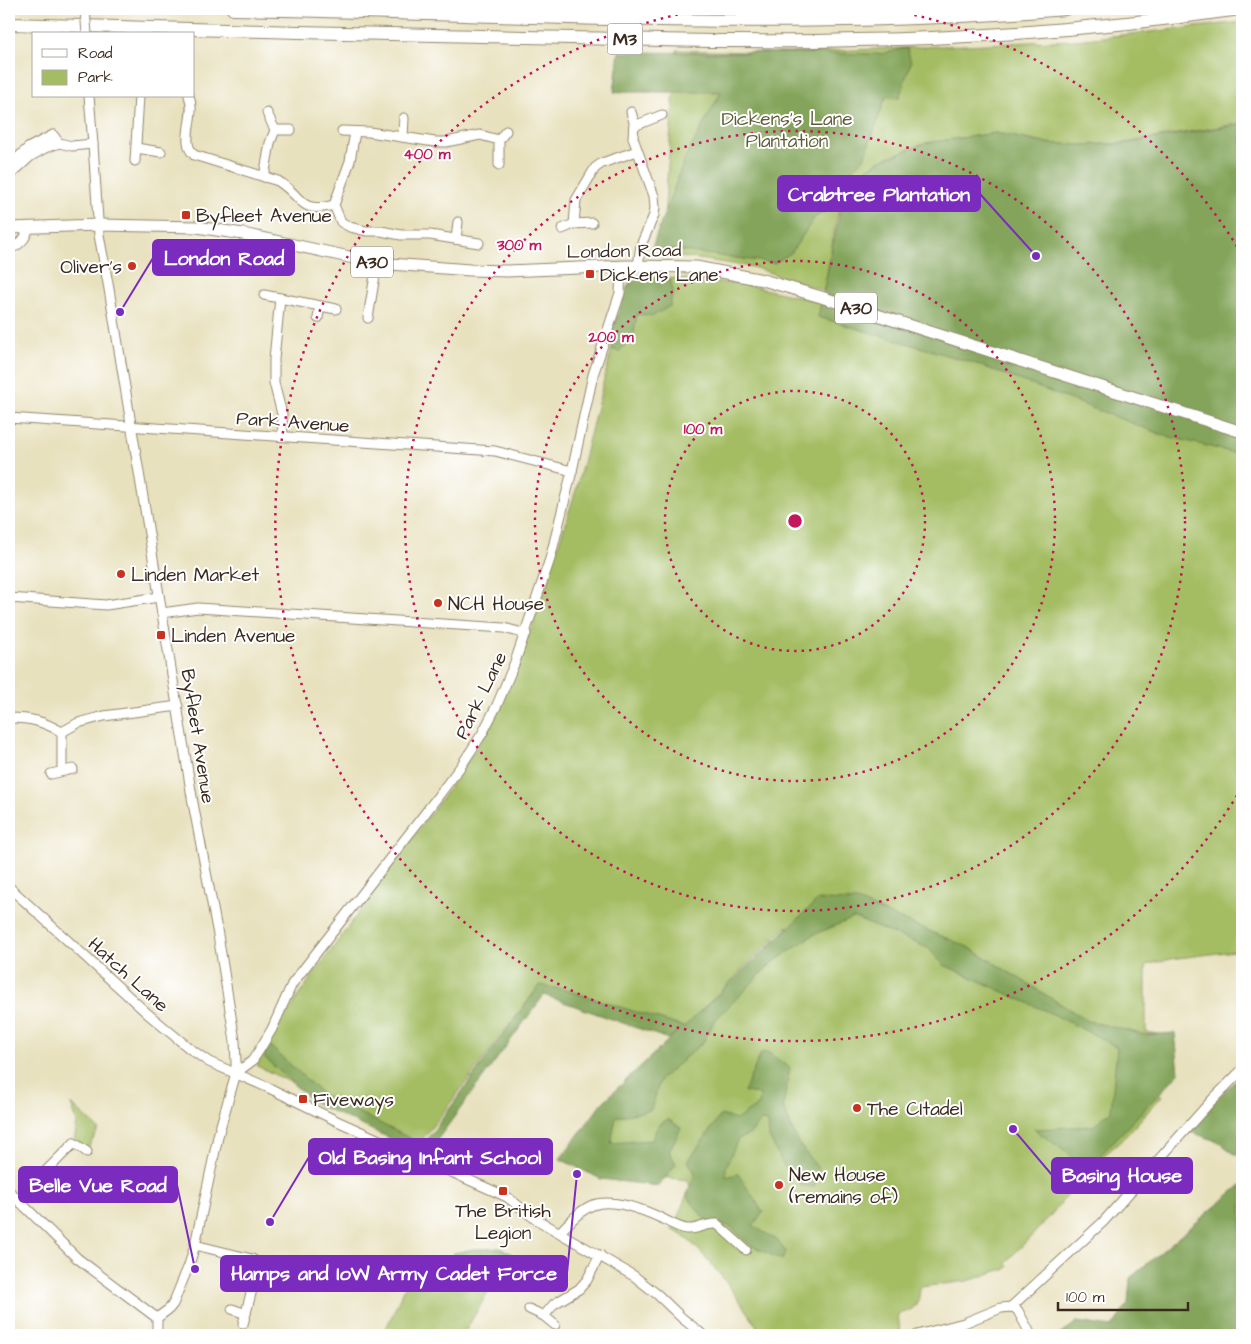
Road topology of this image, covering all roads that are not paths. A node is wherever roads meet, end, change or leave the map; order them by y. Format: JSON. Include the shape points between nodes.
{"nodes":[{"id":1,"x":85,"y":9,"type":"edge"},
{"id":2,"x":232,"y":9,"type":"edge"},
{"id":3,"x":1065,"y":9,"type":"edge"},
{"id":4,"x":1240,"y":9,"type":"edge"},
{"id":5,"x":9,"y":24,"type":"edge"},
{"id":6,"x":87,"y":32,"type":"edge"},
{"id":7,"x":88,"y":98,"type":"edge"},
{"id":8,"x":139,"y":98,"type":"edge"},
{"id":9,"x":189,"y":98,"type":"edge"},
{"id":10,"x":631,"y":112,"type":"dead end"},
{"id":11,"x":267,"y":113,"type":"dead end"},
{"id":12,"x":662,"y":115,"type":"dead end"},
{"id":13,"x":404,"y":118,"type":"dead end"},
{"id":14,"x":634,"y":126,"type":"junction"},
{"id":15,"x":275,"y":130,"type":"junction"},
{"id":16,"x":291,"y":130,"type":"dead end"},
{"id":17,"x":342,"y":131,"type":"dead end"},
{"id":18,"x":506,"y":131,"type":"dead end"},
{"id":19,"x":355,"y":132,"type":"junction"},
{"id":20,"x":403,"y":137,"type":"junction"},
{"id":21,"x":498,"y":140,"type":"junction"},
{"id":22,"x":59,"y":143,"type":"junction"},
{"id":23,"x":93,"y":144,"type":"junction"},
{"id":24,"x":136,"y":148,"type":"junction"},
{"id":25,"x":161,"y":152,"type":"dead end"},
{"id":26,"x":637,"y":152,"type":"junction"},
{"id":27,"x":135,"y":161,"type":"dead end"},
{"id":28,"x":499,"y":165,"type":"dead end"},
{"id":29,"x":9,"y":166,"type":"edge"},
{"id":30,"x":9,"y":176,"type":"edge"},
{"id":31,"x":264,"y":177,"type":"junction"},
{"id":32,"x":334,"y":205,"type":"junction"},
{"id":33,"x":458,"y":222,"type":"dead end"},
{"id":34,"x":592,"y":223,"type":"dead end"},
{"id":35,"x":574,"y":224,"type":"junction"},
{"id":36,"x":98,"y":225,"type":"junction"},
{"id":37,"x":9,"y":228,"type":"edge"},
{"id":38,"x":28,"y":228,"type":"junction"},
{"id":39,"x":562,"y":229,"type":"dead end"},
{"id":40,"x":456,"y":239,"type":"junction"},
{"id":41,"x":479,"y":243,"type":"dead end"},
{"id":42,"x":9,"y":249,"type":"edge"},
{"id":43,"x":377,"y":263,"type":"junction"},
{"id":44,"x":621,"y":266,"type":"junction"},
{"id":45,"x":638,"y":266,"type":"junction"},
{"id":46,"x":264,"y":295,"type":"dead end"},
{"id":47,"x":280,"y":298,"type":"junction"},
{"id":48,"x":320,"y":306,"type":"junction"},
{"id":49,"x":336,"y":309,"type":"dead end"},
{"id":50,"x":318,"y":318,"type":"dead end"},
{"id":51,"x":369,"y":318,"type":"dead end"},
{"id":52,"x":9,"y":418,"type":"edge"},
{"id":53,"x":131,"y":426,"type":"junction"},
{"id":54,"x":1242,"y":432,"type":"edge"},
{"id":55,"x":283,"y":436,"type":"junction"},
{"id":56,"x":572,"y":471,"type":"junction"},
{"id":57,"x":159,"y":597,"type":"junction"},
{"id":58,"x":9,"y":598,"type":"edge"},
{"id":59,"x":162,"y":612,"type":"junction"},
{"id":60,"x":526,"y":634,"type":"junction"},
{"id":61,"x":178,"y":706,"type":"junction"},
{"id":62,"x":9,"y":718,"type":"edge"},
{"id":63,"x":62,"y":732,"type":"junction"},
{"id":64,"x":73,"y":769,"type":"dead end"},
{"id":65,"x":62,"y":770,"type":"junction"},
{"id":66,"x":51,"y":774,"type":"dead end"},
{"id":67,"x":9,"y":887,"type":"edge"},
{"id":68,"x":1242,"y":1070,"type":"edge"},
{"id":69,"x":236,"y":1074,"type":"junction"},
{"id":70,"x":87,"y":1152,"type":"dead end"},
{"id":71,"x":9,"y":1192,"type":"edge"},
{"id":72,"x":17,"y":1200,"type":"junction"},
{"id":73,"x":560,"y":1232,"type":"junction"},
{"id":74,"x":195,"y":1245,"type":"junction"},
{"id":75,"x":746,"y":1250,"type":"dead end"},
{"id":76,"x":600,"y":1254,"type":"junction"},
{"id":77,"x":1011,"y":1306,"type":"junction"},
{"id":78,"x":232,"y":1309,"type":"dead end"},
{"id":79,"x":529,"y":1309,"type":"dead end"},
{"id":80,"x":246,"y":1314,"type":"junction"},
{"id":81,"x":544,"y":1316,"type":"junction"},
{"id":82,"x":157,"y":1318,"type":"junction"},
{"id":83,"x":244,"y":1324,"type":"dead end"},
{"id":84,"x":555,"y":1325,"type":"dead end"},
{"id":85,"x":157,"y":1335,"type":"edge"},
{"id":86,"x":703,"y":1335,"type":"edge"},
{"id":87,"x":917,"y":1335,"type":"edge"},
{"id":88,"x":1031,"y":1335,"type":"edge"}],
"edges":[{"from":1,"to":6,"type":"street","bridge":true},
{"from":2,"to":3,"type":"highway","number":"M3","via":[[827,21],[940,18]]},
{"from":4,"to":5,"type":"highway","number":"M3","via":[[1026,32],[858,40],[725,41]]},
{"from":7,"to":23,"type":"street","name":"Byfleet Avenue"},
{"from":8,"to":24,"type":"street"},
{"from":9,"to":31,"type":"street","via":[[190,151],[213,162]]},
{"from":10,"to":14,"type":"street"},
{"from":11,"to":15,"type":"street"},
{"from":12,"to":14,"type":"street"},
{"from":13,"to":20,"type":"street"},
{"from":14,"to":26,"type":"street","via":[[632,131]]},
{"from":15,"to":16,"type":"street"},
{"from":15,"to":31,"type":"street"},
{"from":17,"to":19,"type":"street"},
{"from":18,"to":21,"type":"street"},
{"from":19,"to":20,"type":"street"},
{"from":19,"to":32,"type":"street","via":[[350,161]]},
{"from":20,"to":21,"type":"street","via":[[446,142],[480,135]]},
{"from":21,"to":28,"type":"street"},
{"from":22,"to":23,"type":"street","via":[[72,146]]},
{"from":22,"to":29,"type":"street","via":[[53,135],[28,148]]},
{"from":22,"to":30,"type":"street","via":[[32,156]]},
{"from":23,"to":36,"type":"street","name":"Byfleet Avenue"},
{"from":24,"to":25,"type":"street"},
{"from":24,"to":27,"type":"street"},
{"from":26,"to":35,"type":"street","via":[[595,168],[576,200]]},
{"from":26,"to":45,"type":"street","via":[[655,207],[641,244]]},
{"from":31,"to":32,"type":"street","via":[[289,188],[307,206]]},
{"from":32,"to":40,"type":"street","via":[[341,222],[350,227]]},
{"from":33,"to":40,"type":"street"},
{"from":34,"to":35,"type":"street"},
{"from":35,"to":39,"type":"street"},
{"from":36,"to":38,"type":"main road","name":"London Road","number":"A30"},
{"from":36,"to":43,"type":"main road","name":"London Road","number":"A30","via":[[197,227]]},
{"from":36,"to":53,"type":"street","name":"Byfleet Avenue"},
{"from":37,"to":38,"type":"main road","name":"London Road","number":"A30"},
{"from":38,"to":42,"type":"street","via":[[23,240]]},
{"from":40,"to":41,"type":"street"},
{"from":43,"to":44,"type":"main road","name":"London Road","number":"A30","via":[[490,271]]},
{"from":43,"to":51,"type":"street"},
{"from":44,"to":45,"type":"main road","name":"London Road","number":"A30"},
{"from":44,"to":56,"type":"street","name":"Park Lane","via":[[620,293],[593,375]]},
{"from":45,"to":54,"type":"main road","name":"London Road","number":"A30","via":[[696,266],[763,280]]},
{"from":46,"to":47,"type":"street"},
{"from":47,"to":48,"type":"street"},
{"from":47,"to":55,"type":"street","via":[[274,383],[282,414]]},
{"from":48,"to":49,"type":"street"},
{"from":48,"to":50,"type":"street"},
{"from":52,"to":53,"type":"street","name":"Park Avenue"},
{"from":53,"to":55,"type":"street","name":"Park Avenue"},
{"from":53,"to":57,"type":"street","name":"Byfleet Avenue"},
{"from":55,"to":56,"type":"street","name":"Park Avenue","via":[[495,451]]},
{"from":56,"to":60,"type":"street","name":"Park Lane","via":[[550,559]]},
{"from":57,"to":58,"type":"street","via":[[106,605]]},
{"from":57,"to":59,"type":"street","name":"Byfleet Avenue"},
{"from":59,"to":60,"type":"street","via":[[198,608],[504,628]]},
{"from":59,"to":61,"type":"street","name":"Byfleet Avenue"},
{"from":60,"to":69,"type":"street","name":"Park Lane","via":[[498,705],[482,734],[423,816],[292,984],[272,1029],[256,1055]]},
{"from":61,"to":63,"type":"street","via":[[104,716],[78,722]]},
{"from":61,"to":69,"type":"street","name":"Byfleet Avenue","via":[[220,944],[235,1041]]},
{"from":62,"to":63,"type":"street","via":[[32,719]]},
{"from":63,"to":65,"type":"street"},
{"from":64,"to":65,"type":"street"},
{"from":65,"to":66,"type":"street"},
{"from":67,"to":69,"type":"street","name":"Hatch Lane","via":[[171,1034],[209,1062]]},
{"from":68,"to":77,"type":"street","via":[[1102,1222]]},
{"from":69,"to":73,"type":"street","name":"Hatch Lane","via":[[498,1192]]},
{"from":69,"to":74,"type":"street","via":[[219,1132]]},
{"from":70,"to":72,"type":"street","via":[[74,1143]]},
{"from":71,"to":72,"type":"street"},
{"from":72,"to":82,"type":"street","via":[[77,1258]]},
{"from":73,"to":75,"type":"street","via":[[575,1216],[595,1204],[628,1206],[689,1230],[717,1224]]},
{"from":73,"to":76,"type":"street","name":"Hatch Lane"},
{"from":74,"to":80,"type":"street","via":[[256,1262]]},
{"from":74,"to":82,"type":"street","via":[[173,1304]]},
{"from":76,"to":81,"type":"street","via":[[579,1289],[554,1304]]},
{"from":76,"to":86,"type":"street","name":"Hatch Lane","via":[[634,1276]]},
{"from":77,"to":87,"type":"street"},
{"from":77,"to":88,"type":"street","via":[[1018,1311]]},
{"from":78,"to":80,"type":"street"},
{"from":79,"to":81,"type":"street"},
{"from":80,"to":83,"type":"street"},
{"from":81,"to":84,"type":"street"},
{"from":82,"to":85,"type":"street"}]}
